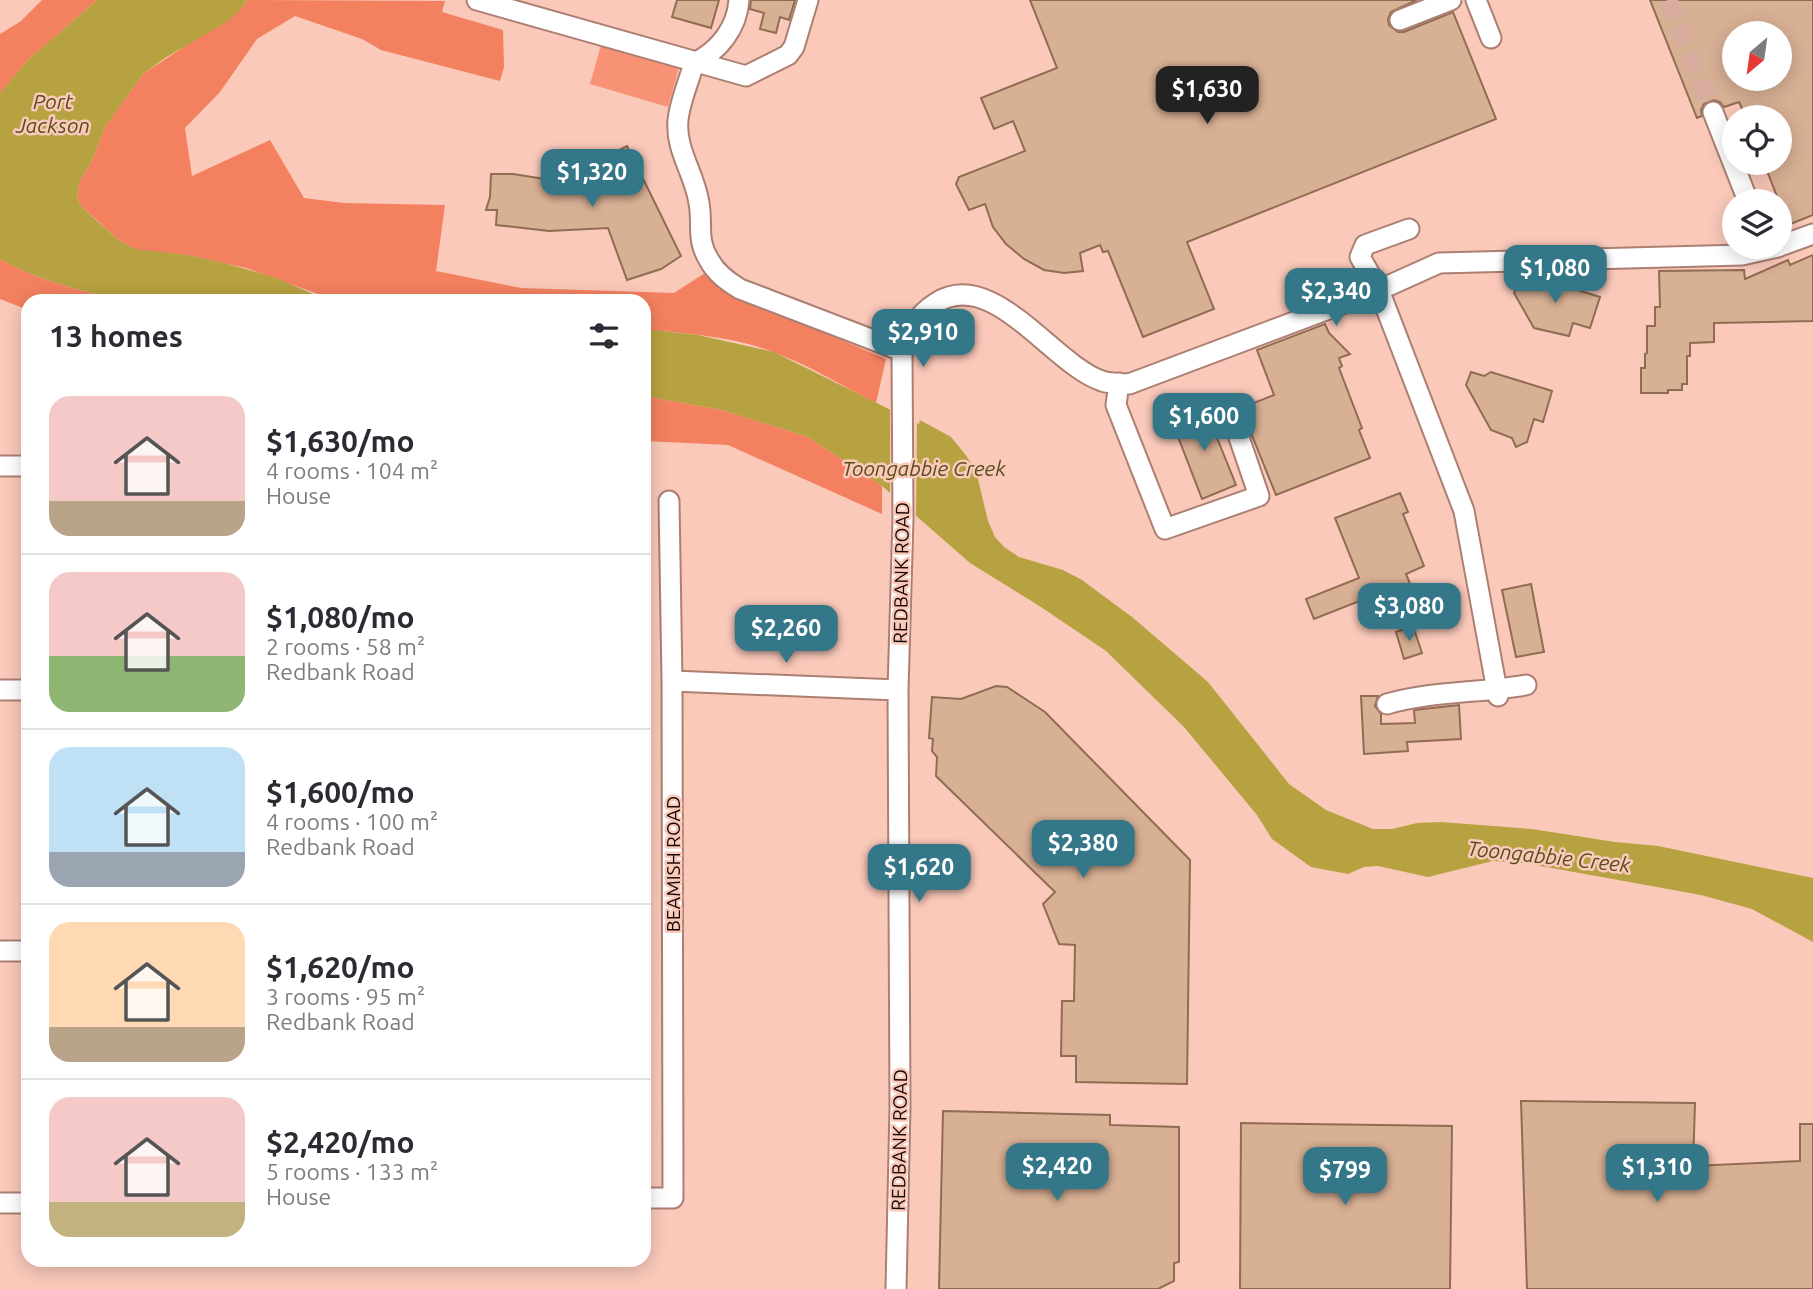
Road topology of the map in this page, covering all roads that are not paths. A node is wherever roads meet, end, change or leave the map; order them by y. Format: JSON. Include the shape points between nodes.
{"nodes":[{"id":1,"x":477,"y":0,"type":"edge"},
{"id":2,"x":739,"y":0,"type":"edge"},
{"id":3,"x":808,"y":0,"type":"edge"},
{"id":4,"x":1451,"y":0,"type":"edge"},
{"id":5,"x":1476,"y":0,"type":"edge"},
{"id":6,"x":1400,"y":20,"type":"dead end"},
{"id":7,"x":1491,"y":38,"type":"dead end"},
{"id":8,"x":694,"y":63,"type":"junction"},
{"id":9,"x":1713,"y":112,"type":"tunnel mouth"},
{"id":10,"x":1743,"y":189,"type":"edge"},
{"id":11,"x":1409,"y":229,"type":"dead end"},
{"id":12,"x":1813,"y":234,"type":"edge"},
{"id":13,"x":1792,"y":241,"type":"edge"},
{"id":14,"x":1722,"y":257,"type":"edge"},
{"id":15,"x":1379,"y":290,"type":"junction"},
{"id":16,"x":902,"y":351,"type":"junction"},
{"id":17,"x":1119,"y":383,"type":"junction"},
{"id":18,"x":1231,"y":418,"type":"dead end"},
{"id":19,"x":0,"y":466,"type":"edge"},
{"id":20,"x":21,"y":466,"type":"edge"},
{"id":21,"x":670,"y":502,"type":"dead end"},
{"id":22,"x":672,"y":681,"type":"junction"},
{"id":23,"x":1526,"y":685,"type":"dead end"},
{"id":24,"x":0,"y":690,"type":"edge"},
{"id":25,"x":21,"y":690,"type":"edge"},
{"id":26,"x":898,"y":690,"type":"junction"},
{"id":27,"x":1497,"y":693,"type":"junction"},
{"id":28,"x":1387,"y":704,"type":"dead end"},
{"id":29,"x":0,"y":951,"type":"edge"},
{"id":30,"x":21,"y":951,"type":"edge"},
{"id":31,"x":651,"y":1198,"type":"edge"},
{"id":32,"x":0,"y":1203,"type":"edge"},
{"id":33,"x":21,"y":1203,"type":"edge"},
{"id":34,"x":896,"y":1289,"type":"edge"}],
"edges":[{"from":1,"to":8,"type":"street"},
{"from":2,"to":8,"type":"street","via":[[721,44]]},
{"from":3,"to":8,"type":"street","via":[[788,55],[746,76]]},
{"from":4,"to":6,"type":"street"},
{"from":5,"to":7,"type":"street"},
{"from":8,"to":16,"type":"street","via":[[678,120],[684,161],[700,204],[699,237],[713,266],[740,289]]},
{"from":9,"to":10,"type":"street"},
{"from":11,"to":15,"type":"street","via":[[1372,241],[1361,250],[1360,257]]},
{"from":12,"to":13,"type":"street"},
{"from":14,"to":15,"type":"street","via":[[1618,268],[1439,263]]},
{"from":15,"to":17,"type":"street","via":[[1129,384]]},
{"from":15,"to":27,"type":"street","via":[[1464,512]]},
{"from":16,"to":17,"type":"street","name":"REDBANK ROAD","via":[[911,327],[929,308],[943,298],[965,295],[992,302],[1078,367],[1102,381]]},
{"from":16,"to":26,"type":"street","name":"REDBANK ROAD"},
{"from":17,"to":18,"type":"street","via":[[1116,405],[1165,529],[1259,496]]},
{"from":19,"to":20,"type":"street"},
{"from":21,"to":22,"type":"street","name":"BEAMISH ROAD"},
{"from":22,"to":26,"type":"street"},
{"from":22,"to":31,"type":"street","name":"BEAMISH ROAD","via":[[673,1198]]},
{"from":23,"to":27,"type":"street"},
{"from":24,"to":25,"type":"street"},
{"from":26,"to":34,"type":"street","name":"REDBANK ROAD"},
{"from":27,"to":28,"type":"street","via":[[1416,696]]},
{"from":29,"to":30,"type":"street"},
{"from":32,"to":33,"type":"street"}]}
